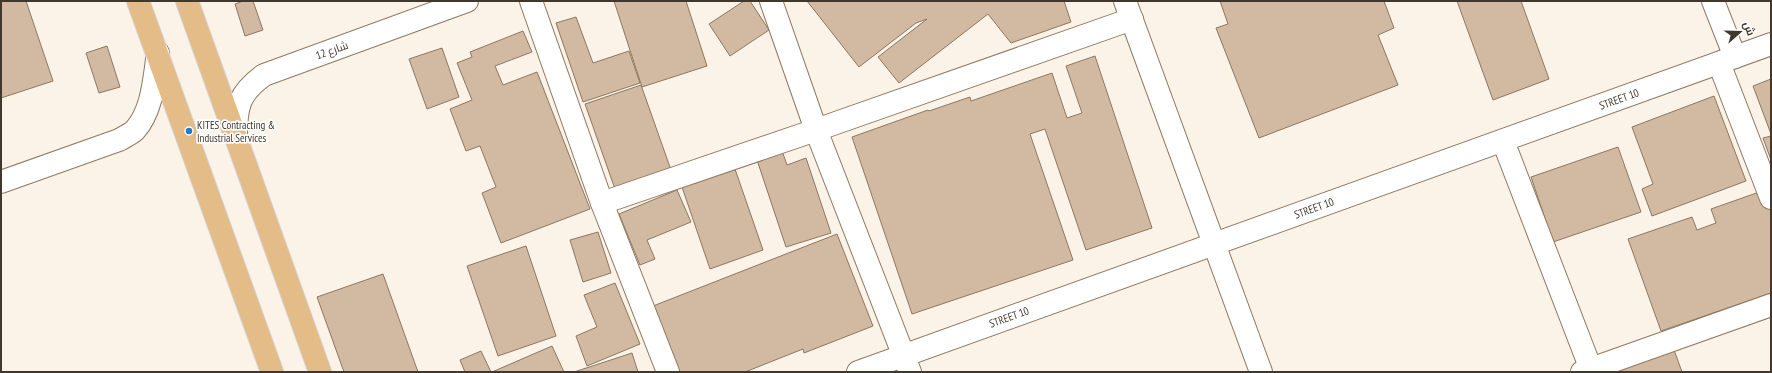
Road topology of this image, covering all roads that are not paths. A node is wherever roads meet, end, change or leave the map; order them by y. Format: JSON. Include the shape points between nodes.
{"nodes":[{"id":1,"x":138,"y":1,"type":"edge"},
{"id":2,"x":186,"y":1,"type":"edge"},
{"id":3,"x":467,"y":1,"type":"edge"},
{"id":4,"x":531,"y":1,"type":"edge"},
{"id":5,"x":771,"y":1,"type":"edge"},
{"id":6,"x":1713,"y":1,"type":"edge"},
{"id":7,"x":1128,"y":10,"type":"edge"},
{"id":8,"x":1771,"y":44,"type":"edge"},
{"id":9,"x":158,"y":53,"type":"junction"},
{"id":10,"x":1727,"y":60,"type":"junction"},
{"id":11,"x":816,"y":130,"type":"junction"},
{"id":12,"x":236,"y":136,"type":"junction"},
{"id":13,"x":1503,"y":141,"type":"junction"},
{"id":14,"x":1,"y":182,"type":"edge"},
{"id":15,"x":1771,"y":198,"type":"edge"},
{"id":16,"x":602,"y":203,"type":"junction"},
{"id":17,"x":1215,"y":244,"type":"junction"},
{"id":18,"x":1771,"y":305,"type":"edge"},
{"id":19,"x":907,"y":363,"type":"edge"},
{"id":20,"x":1588,"y":371,"type":"edge"},
{"id":21,"x":272,"y":372,"type":"edge"},
{"id":22,"x":320,"y":372,"type":"edge"},
{"id":23,"x":668,"y":372,"type":"edge"},
{"id":24,"x":858,"y":372,"type":"edge"},
{"id":25,"x":1261,"y":372,"type":"edge"}],
"edges":[{"from":1,"to":9,"type":"main road"},
{"from":2,"to":12,"type":"main road"},
{"from":3,"to":12,"type":"street","name":"شارع 12","via":[[264,75],[251,85],[243,96],[236,112]]},
{"from":4,"to":16,"type":"street"},
{"from":5,"to":11,"type":"street"},
{"from":6,"to":10,"type":"street"},
{"from":7,"to":11,"type":"street"},
{"from":7,"to":17,"type":"street"},
{"from":8,"to":10,"type":"street","name":"STREET 10"},
{"from":9,"to":14,"type":"street","via":[[150,101],[134,130],[119,140]]},
{"from":9,"to":21,"type":"main road"},
{"from":10,"to":13,"type":"street","name":"STREET 10"},
{"from":10,"to":15,"type":"street"},
{"from":11,"to":16,"type":"street"},
{"from":11,"to":19,"type":"street"},
{"from":12,"to":22,"type":"main road"},
{"from":13,"to":17,"type":"street","name":"STREET 10"},
{"from":13,"to":20,"type":"street"},
{"from":16,"to":23,"type":"street"},
{"from":17,"to":19,"type":"street","name":"STREET 10"},
{"from":17,"to":25,"type":"street"},
{"from":18,"to":20,"type":"street"},
{"from":19,"to":24,"type":"street","name":"STREET 10"}]}
